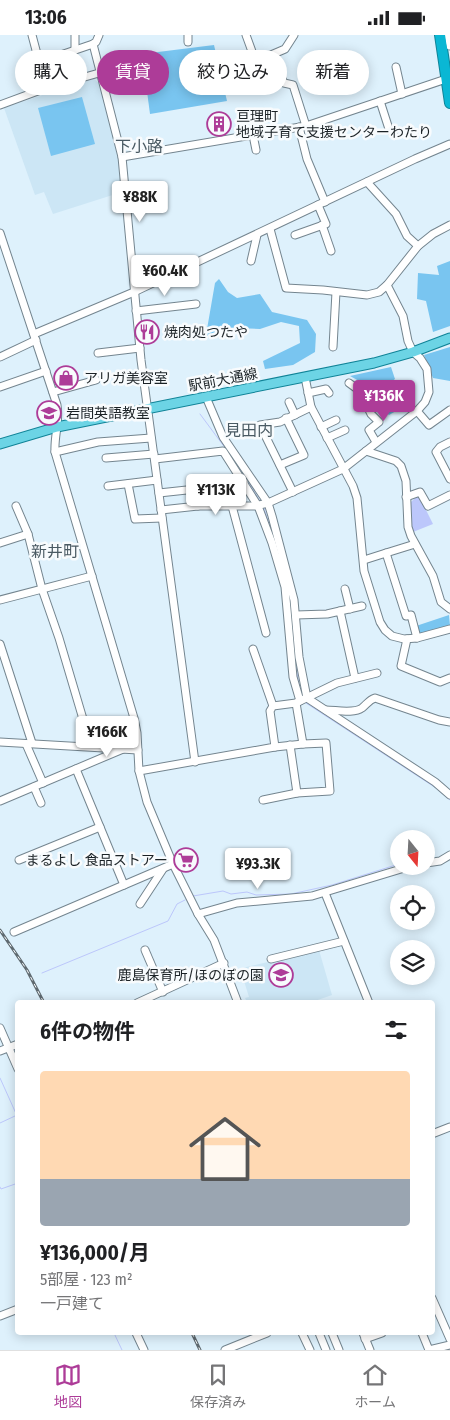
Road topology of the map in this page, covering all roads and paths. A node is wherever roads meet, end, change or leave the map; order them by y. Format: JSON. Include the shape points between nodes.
{"nodes":[{"id":1,"x":32,"y":35,"type":"edge"},
{"id":2,"x":75,"y":35,"type":"edge"},
{"id":3,"x":99,"y":35,"type":"edge"},
{"id":4,"x":246,"y":35,"type":"edge"},
{"id":5,"x":294,"y":35,"type":"edge"},
{"id":6,"x":440,"y":35,"type":"edge"},
{"id":7,"x":448,"y":35,"type":"edge"},
{"id":8,"x":93,"y":44,"type":"junction"},
{"id":9,"x":450,"y":45,"type":"edge"},
{"id":10,"x":36,"y":50,"type":"edge"},
{"id":11,"x":74,"y":50,"type":"joint"},
{"id":12,"x":251,"y":50,"type":"edge"},
{"id":13,"x":282,"y":50,"type":"edge"},
{"id":14,"x":97,"y":63,"type":"edge"},
{"id":15,"x":396,"y":67,"type":"dead end"},
{"id":16,"x":448,"y":79,"type":"edge"},
{"id":17,"x":287,"y":84,"type":"edge"},
{"id":18,"x":402,"y":94,"type":"junction"},
{"id":19,"x":26,"y":95,"type":"edge"},
{"id":20,"x":106,"y":95,"type":"edge"},
{"id":21,"x":380,"y":101,"type":"junction"},
{"id":22,"x":450,"y":103,"type":"edge"},
{"id":23,"x":0,"y":105,"type":"edge"},
{"id":24,"x":303,"y":126,"type":"junction"},
{"id":25,"x":393,"y":133,"type":"dead end"},
{"id":26,"x":253,"y":135,"type":"junction"},
{"id":27,"x":450,"y":144,"type":"edge"},
{"id":28,"x":256,"y":150,"type":"dead end"},
{"id":29,"x":122,"y":157,"type":"junction"},
{"id":30,"x":367,"y":182,"type":"junction"},
{"id":31,"x":322,"y":204,"type":"junction"},
{"id":32,"x":322,"y":225,"type":"junction"},
{"id":33,"x":450,"y":225,"type":"edge"},
{"id":34,"x":270,"y":229,"type":"junction"},
{"id":35,"x":0,"y":233,"type":"edge"},
{"id":36,"x":257,"y":235,"type":"junction"},
{"id":37,"x":295,"y":235,"type":"dead end"},
{"id":38,"x":418,"y":246,"type":"junction"},
{"id":39,"x":331,"y":251,"type":"dead end"},
{"id":40,"x":251,"y":261,"type":"dead end"},
{"id":41,"x":387,"y":285,"type":"junction"},
{"id":42,"x":134,"y":292,"type":"junction"},
{"id":43,"x":336,"y":292,"type":"junction"},
{"id":44,"x":196,"y":304,"type":"dead end"},
{"id":45,"x":136,"y":311,"type":"junction"},
{"id":46,"x":35,"y":337,"type":"junction"},
{"id":47,"x":450,"y":338,"type":"edge"},
{"id":48,"x":333,"y":347,"type":"dead end"},
{"id":49,"x":140,"y":348,"type":"junction"},
{"id":50,"x":413,"y":352,"type":"junction"},
{"id":51,"x":98,"y":353,"type":"dead end"},
{"id":52,"x":0,"y":357,"type":"edge"},
{"id":53,"x":46,"y":371,"type":"junction"},
{"id":54,"x":305,"y":377,"type":"junction"},
{"id":55,"x":96,"y":380,"type":"dead end"},
{"id":56,"x":349,"y":383,"type":"dead end"},
{"id":57,"x":0,"y":387,"type":"edge"},
{"id":58,"x":53,"y":391,"type":"junction"},
{"id":59,"x":308,"y":393,"type":"junction"},
{"id":60,"x":329,"y":393,"type":"dead end"},
{"id":61,"x":206,"y":397,"type":"junction"},
{"id":62,"x":289,"y":402,"type":"dead end"},
{"id":63,"x":311,"y":407,"type":"junction"},
{"id":64,"x":147,"y":409,"type":"junction"},
{"id":65,"x":450,"y":410,"type":"edge"},
{"id":66,"x":417,"y":411,"type":"junction"},
{"id":67,"x":294,"y":415,"type":"junction"},
{"id":68,"x":286,"y":418,"type":"junction"},
{"id":69,"x":336,"y":420,"type":"dead end"},
{"id":70,"x":57,"y":427,"type":"junction"},
{"id":71,"x":321,"y":427,"type":"junction"},
{"id":72,"x":345,"y":430,"type":"dead end"},
{"id":73,"x":151,"y":438,"type":"junction"},
{"id":74,"x":327,"y":438,"type":"junction"},
{"id":75,"x":376,"y":442,"type":"junction"},
{"id":76,"x":450,"y":442,"type":"edge"},
{"id":77,"x":0,"y":444,"type":"edge"},
{"id":78,"x":54,"y":451,"type":"junction"},
{"id":79,"x":366,"y":451,"type":"junction"},
{"id":80,"x":154,"y":457,"type":"junction"},
{"id":81,"x":106,"y":458,"type":"dead end"},
{"id":82,"x":447,"y":464,"type":"edge"},
{"id":83,"x":280,"y":465,"type":"junction"},
{"id":84,"x":343,"y":469,"type":"junction"},
{"id":85,"x":450,"y":479,"type":"edge"},
{"id":86,"x":157,"y":480,"type":"junction"},
{"id":87,"x":244,"y":482,"type":"junction"},
{"id":88,"x":128,"y":484,"type":"junction"},
{"id":89,"x":108,"y":486,"type":"dead end"},
{"id":90,"x":293,"y":492,"type":"junction"},
{"id":91,"x":159,"y":493,"type":"junction"},
{"id":92,"x":450,"y":495,"type":"edge"},
{"id":93,"x":406,"y":497,"type":"junction"},
{"id":94,"x":268,"y":503,"type":"junction"},
{"id":95,"x":219,"y":505,"type":"junction"},
{"id":96,"x":16,"y":506,"type":"dead end"},
{"id":97,"x":198,"y":506,"type":"junction"},
{"id":98,"x":232,"y":506,"type":"junction"},
{"id":99,"x":258,"y":506,"type":"junction"},
{"id":100,"x":161,"y":510,"type":"junction"},
{"id":101,"x":162,"y":519,"type":"junction"},
{"id":102,"x":28,"y":534,"type":"junction"},
{"id":103,"x":0,"y":543,"type":"edge"},
{"id":104,"x":415,"y":544,"type":"junction"},
{"id":105,"x":386,"y":553,"type":"junction"},
{"id":106,"x":364,"y":561,"type":"junction"},
{"id":107,"x":92,"y":576,"type":"junction"},
{"id":108,"x":42,"y":589,"type":"junction"},
{"id":109,"x":345,"y":589,"type":"dead end"},
{"id":110,"x":0,"y":600,"type":"edge"},
{"id":111,"x":447,"y":602,"type":"edge"},
{"id":112,"x":362,"y":606,"type":"dead end"},
{"id":113,"x":350,"y":609,"type":"junction"},
{"id":114,"x":450,"y":609,"type":"edge"},
{"id":115,"x":340,"y":611,"type":"junction"},
{"id":116,"x":296,"y":615,"type":"junction"},
{"id":117,"x":450,"y":629,"type":"edge"},
{"id":118,"x":266,"y":633,"type":"dead end"},
{"id":119,"x":417,"y":638,"type":"junction"},
{"id":120,"x":407,"y":639,"type":"junction"},
{"id":121,"x":0,"y":644,"type":"edge"},
{"id":122,"x":253,"y":649,"type":"dead end"},
{"id":123,"x":377,"y":673,"type":"dead end"},
{"id":124,"x":355,"y":678,"type":"junction"},
{"id":125,"x":450,"y":678,"type":"edge"},
{"id":126,"x":301,"y":701,"type":"junction"},
{"id":127,"x":273,"y":706,"type":"junction"},
{"id":128,"x":325,"y":710,"type":"junction"},
{"id":129,"x":450,"y":722,"type":"edge"},
{"id":130,"x":0,"y":742,"type":"edge"},
{"id":131,"x":29,"y":744,"type":"junction"},
{"id":132,"x":303,"y":744,"type":"junction"},
{"id":133,"x":290,"y":745,"type":"junction"},
{"id":134,"x":91,"y":747,"type":"junction"},
{"id":135,"x":275,"y":747,"type":"junction"},
{"id":136,"x":124,"y":749,"type":"junction"},
{"id":137,"x":138,"y":750,"type":"junction"},
{"id":138,"x":195,"y":762,"type":"junction"},
{"id":139,"x":76,"y":769,"type":"junction"},
{"id":140,"x":139,"y":771,"type":"junction"},
{"id":141,"x":43,"y":783,"type":"junction"},
{"id":142,"x":34,"y":787,"type":"junction"},
{"id":143,"x":298,"y":793,"type":"junction"},
{"id":144,"x":449,"y":794,"type":"edge"},
{"id":145,"x":263,"y":800,"type":"dead end"},
{"id":146,"x":0,"y":801,"type":"edge"},
{"id":147,"x":41,"y":803,"type":"dead end"},
{"id":148,"x":100,"y":827,"type":"junction"},
{"id":149,"x":450,"y":855,"type":"edge"},
{"id":150,"x":19,"y":860,"type":"dead end"},
{"id":151,"x":435,"y":862,"type":"edge"},
{"id":152,"x":173,"y":864,"type":"junction"},
{"id":153,"x":163,"y":869,"type":"junction"},
{"id":154,"x":390,"y":873,"type":"edge"},
{"id":155,"x":124,"y":885,"type":"junction"},
{"id":156,"x":324,"y":893,"type":"junction"},
{"id":157,"x":140,"y":904,"type":"dead end"},
{"id":158,"x":198,"y":914,"type":"junction"},
{"id":159,"x":14,"y":932,"type":"dead end"},
{"id":160,"x":344,"y":941,"type":"junction"},
{"id":161,"x":145,"y":950,"type":"dead end"},
{"id":162,"x":271,"y":959,"type":"dead end"},
{"id":163,"x":224,"y":963,"type":"junction"},
{"id":164,"x":163,"y":992,"type":"junction"},
{"id":165,"x":144,"y":1000,"type":"edge"},
{"id":166,"x":237,"y":1000,"type":"edge"},
{"id":167,"x":368,"y":1000,"type":"edge"},
{"id":168,"x":0,"y":1027,"type":"edge"},
{"id":169,"x":5,"y":1049,"type":"edge"},
{"id":170,"x":15,"y":1064,"type":"edge"},
{"id":171,"x":450,"y":1127,"type":"edge"},
{"id":172,"x":435,"y":1133,"type":"edge"},
{"id":173,"x":435,"y":1305,"type":"edge"},
{"id":174,"x":15,"y":1310,"type":"edge"},
{"id":175,"x":0,"y":1316,"type":"edge"},
{"id":176,"x":137,"y":1335,"type":"edge"},
{"id":177,"x":262,"y":1335,"type":"edge"},
{"id":178,"x":303,"y":1335,"type":"edge"},
{"id":179,"x":320,"y":1335,"type":"edge"},
{"id":180,"x":333,"y":1335,"type":"edge"},
{"id":181,"x":423,"y":1335,"type":"edge"},
{"id":182,"x":364,"y":1336,"type":"edge"},
{"id":183,"x":450,"y":1339,"type":"edge"},
{"id":184,"x":450,"y":1345,"type":"edge"},
{"id":185,"x":144,"y":1350,"type":"edge"},
{"id":186,"x":224,"y":1350,"type":"edge"},
{"id":187,"x":310,"y":1350,"type":"edge"},
{"id":188,"x":326,"y":1350,"type":"edge"},
{"id":189,"x":339,"y":1350,"type":"edge"},
{"id":190,"x":370,"y":1350,"type":"edge"},
{"id":191,"x":429,"y":1350,"type":"edge"}],
"edges":[{"from":1,"to":10,"type":"street"},
{"from":2,"to":11,"type":"street"},
{"from":3,"to":8,"type":"street"},
{"from":4,"to":12,"type":"street"},
{"from":5,"to":13,"type":"street"},
{"from":6,"to":16,"type":"highway"},
{"from":7,"to":9,"type":"street"},
{"from":8,"to":11,"type":"street"},
{"from":8,"to":14,"type":"street"},
{"from":15,"to":18,"type":"street"},
{"from":16,"to":18,"type":"street"},
{"from":16,"to":22,"type":"highway"},
{"from":17,"to":24,"type":"street","via":[[293,85]]},
{"from":18,"to":21,"type":"street"},
{"from":19,"to":23,"type":"street"},
{"from":20,"to":29,"type":"street"},
{"from":21,"to":24,"type":"street"},
{"from":21,"to":25,"type":"street"},
{"from":24,"to":26,"type":"street"},
{"from":24,"to":31,"type":"street","via":[[307,159]]},
{"from":26,"to":28,"type":"street"},
{"from":26,"to":29,"type":"street"},
{"from":27,"to":30,"type":"street"},
{"from":29,"to":42,"type":"street"},
{"from":30,"to":31,"type":"street"},
{"from":30,"to":38,"type":"street","via":[[396,214],[407,236]]},
{"from":31,"to":32,"type":"street","via":[[326,223]]},
{"from":31,"to":34,"type":"street"},
{"from":32,"to":37,"type":"street"},
{"from":32,"to":39,"type":"street"},
{"from":33,"to":38,"type":"street"},
{"from":34,"to":36,"type":"street"},
{"from":34,"to":43,"type":"street","via":[[286,289]]},
{"from":35,"to":46,"type":"street"},
{"from":36,"to":40,"type":"street"},
{"from":36,"to":42,"type":"street"},
{"from":38,"to":41,"type":"street"},
{"from":41,"to":43,"type":"street","via":[[379,293],[366,295]]},
{"from":41,"to":50,"type":"street","via":[[403,316]]},
{"from":42,"to":45,"type":"street"},
{"from":42,"to":46,"type":"street"},
{"from":43,"to":48,"type":"street"},
{"from":44,"to":45,"type":"street"},
{"from":45,"to":49,"type":"street"},
{"from":46,"to":52,"type":"street"},
{"from":46,"to":53,"type":"street"},
{"from":47,"to":50,"type":"main road","name":"駅前大通線"},
{"from":49,"to":51,"type":"street"},
{"from":49,"to":64,"type":"street"},
{"from":50,"to":54,"type":"main road","name":"駅前大通線"},
{"from":50,"to":66,"type":"street","via":[[424,363],[429,385],[427,397]]},
{"from":53,"to":57,"type":"street"},
{"from":53,"to":58,"type":"street"},
{"from":54,"to":59,"type":"street"},
{"from":54,"to":61,"type":"main road","name":"駅前大通線"},
{"from":55,"to":58,"type":"street"},
{"from":56,"to":75,"type":"street","via":[[360,391],[379,422],[369,430]]},
{"from":58,"to":70,"type":"street","via":[[58,412]]},
{"from":59,"to":60,"type":"street","via":[[326,389]]},
{"from":59,"to":63,"type":"street"},
{"from":61,"to":64,"type":"main road","name":"駅前大通線"},
{"from":61,"to":94,"type":"street","via":[[223,437]]},
{"from":62,"to":67,"type":"street"},
{"from":63,"to":67,"type":"street"},
{"from":63,"to":71,"type":"street"},
{"from":64,"to":70,"type":"main road","name":"駅前大通線"},
{"from":64,"to":73,"type":"street"},
{"from":65,"to":66,"type":"street","via":[[429,425]]},
{"from":66,"to":75,"type":"street"},
{"from":67,"to":68,"type":"street"},
{"from":68,"to":83,"type":"street","via":[[304,455]]},
{"from":68,"to":83,"type":"street","via":[[260,425]]},
{"from":69,"to":71,"type":"street"},
{"from":70,"to":77,"type":"main road","name":"駅前大通線"},
{"from":70,"to":78,"type":"street"},
{"from":71,"to":74,"type":"street"},
{"from":72,"to":74,"type":"street"},
{"from":73,"to":78,"type":"street","via":[[98,442]]},
{"from":73,"to":80,"type":"street"},
{"from":74,"to":84,"type":"street"},
{"from":75,"to":79,"type":"street"},
{"from":76,"to":82,"type":"street","via":[[436,452]]},
{"from":78,"to":107,"type":"street"},
{"from":79,"to":84,"type":"street"},
{"from":79,"to":93,"type":"street","via":[[402,466]]},
{"from":80,"to":81,"type":"street"},
{"from":80,"to":86,"type":"street"},
{"from":80,"to":87,"type":"street","via":[[223,451]]},
{"from":82,"to":85,"type":"street"},
{"from":83,"to":90,"type":"street"},
{"from":84,"to":90,"type":"street"},
{"from":84,"to":106,"type":"street","via":[[357,498]]},
{"from":86,"to":88,"type":"street"},
{"from":86,"to":91,"type":"street"},
{"from":87,"to":95,"type":"street","via":[[218,487]]},
{"from":87,"to":99,"type":"street"},
{"from":88,"to":89,"type":"street"},
{"from":88,"to":101,"type":"street","via":[[135,519]]},
{"from":90,"to":94,"type":"street"},
{"from":91,"to":97,"type":"street","via":[[196,489]]},
{"from":91,"to":100,"type":"street"},
{"from":92,"to":93,"type":"street","via":[[428,506],[420,492]]},
{"from":93,"to":104,"type":"street","via":[[408,527]]},
{"from":94,"to":99,"type":"street"},
{"from":94,"to":116,"type":"street"},
{"from":95,"to":97,"type":"street"},
{"from":95,"to":98,"type":"street"},
{"from":96,"to":102,"type":"street"},
{"from":97,"to":100,"type":"street"},
{"from":98,"to":99,"type":"street"},
{"from":98,"to":118,"type":"street"},
{"from":99,"to":126,"type":"street","via":[[285,587],[293,677]]},
{"from":100,"to":101,"type":"street"},
{"from":101,"to":138,"type":"street"},
{"from":102,"to":103,"type":"street"},
{"from":102,"to":108,"type":"street"},
{"from":104,"to":105,"type":"street"},
{"from":104,"to":111,"type":"street","via":[[433,576],[438,596]]},
{"from":105,"to":106,"type":"street"},
{"from":105,"to":119,"type":"street","via":[[406,616],[411,615]]},
{"from":106,"to":120,"type":"street","via":[[380,622],[392,636]]},
{"from":107,"to":108,"type":"street"},
{"from":107,"to":137,"type":"street","via":[[134,718]]},
{"from":108,"to":110,"type":"street"},
{"from":108,"to":134,"type":"street"},
{"from":109,"to":113,"type":"street"},
{"from":111,"to":114,"type":"street"},
{"from":112,"to":113,"type":"street"},
{"from":113,"to":115,"type":"street"},
{"from":115,"to":116,"type":"street"},
{"from":115,"to":124,"type":"street"},
{"from":116,"to":126,"type":"street"},
{"from":117,"to":119,"type":"street"},
{"from":119,"to":120,"type":"street"},
{"from":120,"to":125,"type":"street","via":[[402,666],[440,682]]},
{"from":121,"to":131,"type":"street"},
{"from":122,"to":127,"type":"street"},
{"from":123,"to":124,"type":"street"},
{"from":124,"to":126,"type":"street"},
{"from":126,"to":127,"type":"street"},
{"from":126,"to":128,"type":"street"},
{"from":126,"to":132,"type":"street"},
{"from":127,"to":135,"type":"street","via":[[270,711]]},
{"from":128,"to":129,"type":"street","via":[[356,711],[375,698]]},
{"from":128,"to":144,"type":"street"},
{"from":130,"to":131,"type":"street"},
{"from":131,"to":134,"type":"street"},
{"from":131,"to":141,"type":"street"},
{"from":132,"to":133,"type":"street"},
{"from":132,"to":143,"type":"street","via":[[326,743],[330,791]]},
{"from":133,"to":135,"type":"street"},
{"from":133,"to":143,"type":"street"},
{"from":134,"to":136,"type":"street"},
{"from":135,"to":138,"type":"street"},
{"from":136,"to":137,"type":"street"},
{"from":136,"to":139,"type":"street"},
{"from":137,"to":140,"type":"street"},
{"from":138,"to":140,"type":"street"},
{"from":139,"to":141,"type":"street"},
{"from":139,"to":148,"type":"street"},
{"from":140,"to":152,"type":"street","via":[[147,802]]},
{"from":141,"to":142,"type":"street"},
{"from":142,"to":146,"type":"street"},
{"from":142,"to":147,"type":"street"},
{"from":143,"to":145,"type":"street"},
{"from":148,"to":150,"type":"street"},
{"from":148,"to":155,"type":"street"},
{"from":149,"to":151,"type":"street"},
{"from":152,"to":153,"type":"street"},
{"from":152,"to":158,"type":"street"},
{"from":153,"to":155,"type":"street"},
{"from":153,"to":157,"type":"street"},
{"from":154,"to":156,"type":"street"},
{"from":155,"to":159,"type":"street"},
{"from":156,"to":158,"type":"street","via":[[237,903]]},
{"from":156,"to":160,"type":"street"},
{"from":158,"to":163,"type":"street"},
{"from":160,"to":162,"type":"street"},
{"from":160,"to":167,"type":"street"},
{"from":161,"to":164,"type":"street"},
{"from":163,"to":164,"type":"street"},
{"from":163,"to":166,"type":"street"},
{"from":164,"to":165,"type":"street"},
{"from":168,"to":169,"type":"street"},
{"from":169,"to":170,"type":"street"},
{"from":171,"to":172,"type":"street"},
{"from":173,"to":183,"type":"street"},
{"from":174,"to":175,"type":"street"},
{"from":176,"to":185,"type":"street"},
{"from":177,"to":186,"type":"street"},
{"from":178,"to":187,"type":"street"},
{"from":179,"to":188,"type":"street"},
{"from":180,"to":189,"type":"street"},
{"from":181,"to":191,"type":"street"},
{"from":182,"to":190,"type":"street"},
{"from":184,"to":191,"type":"street"}]}
